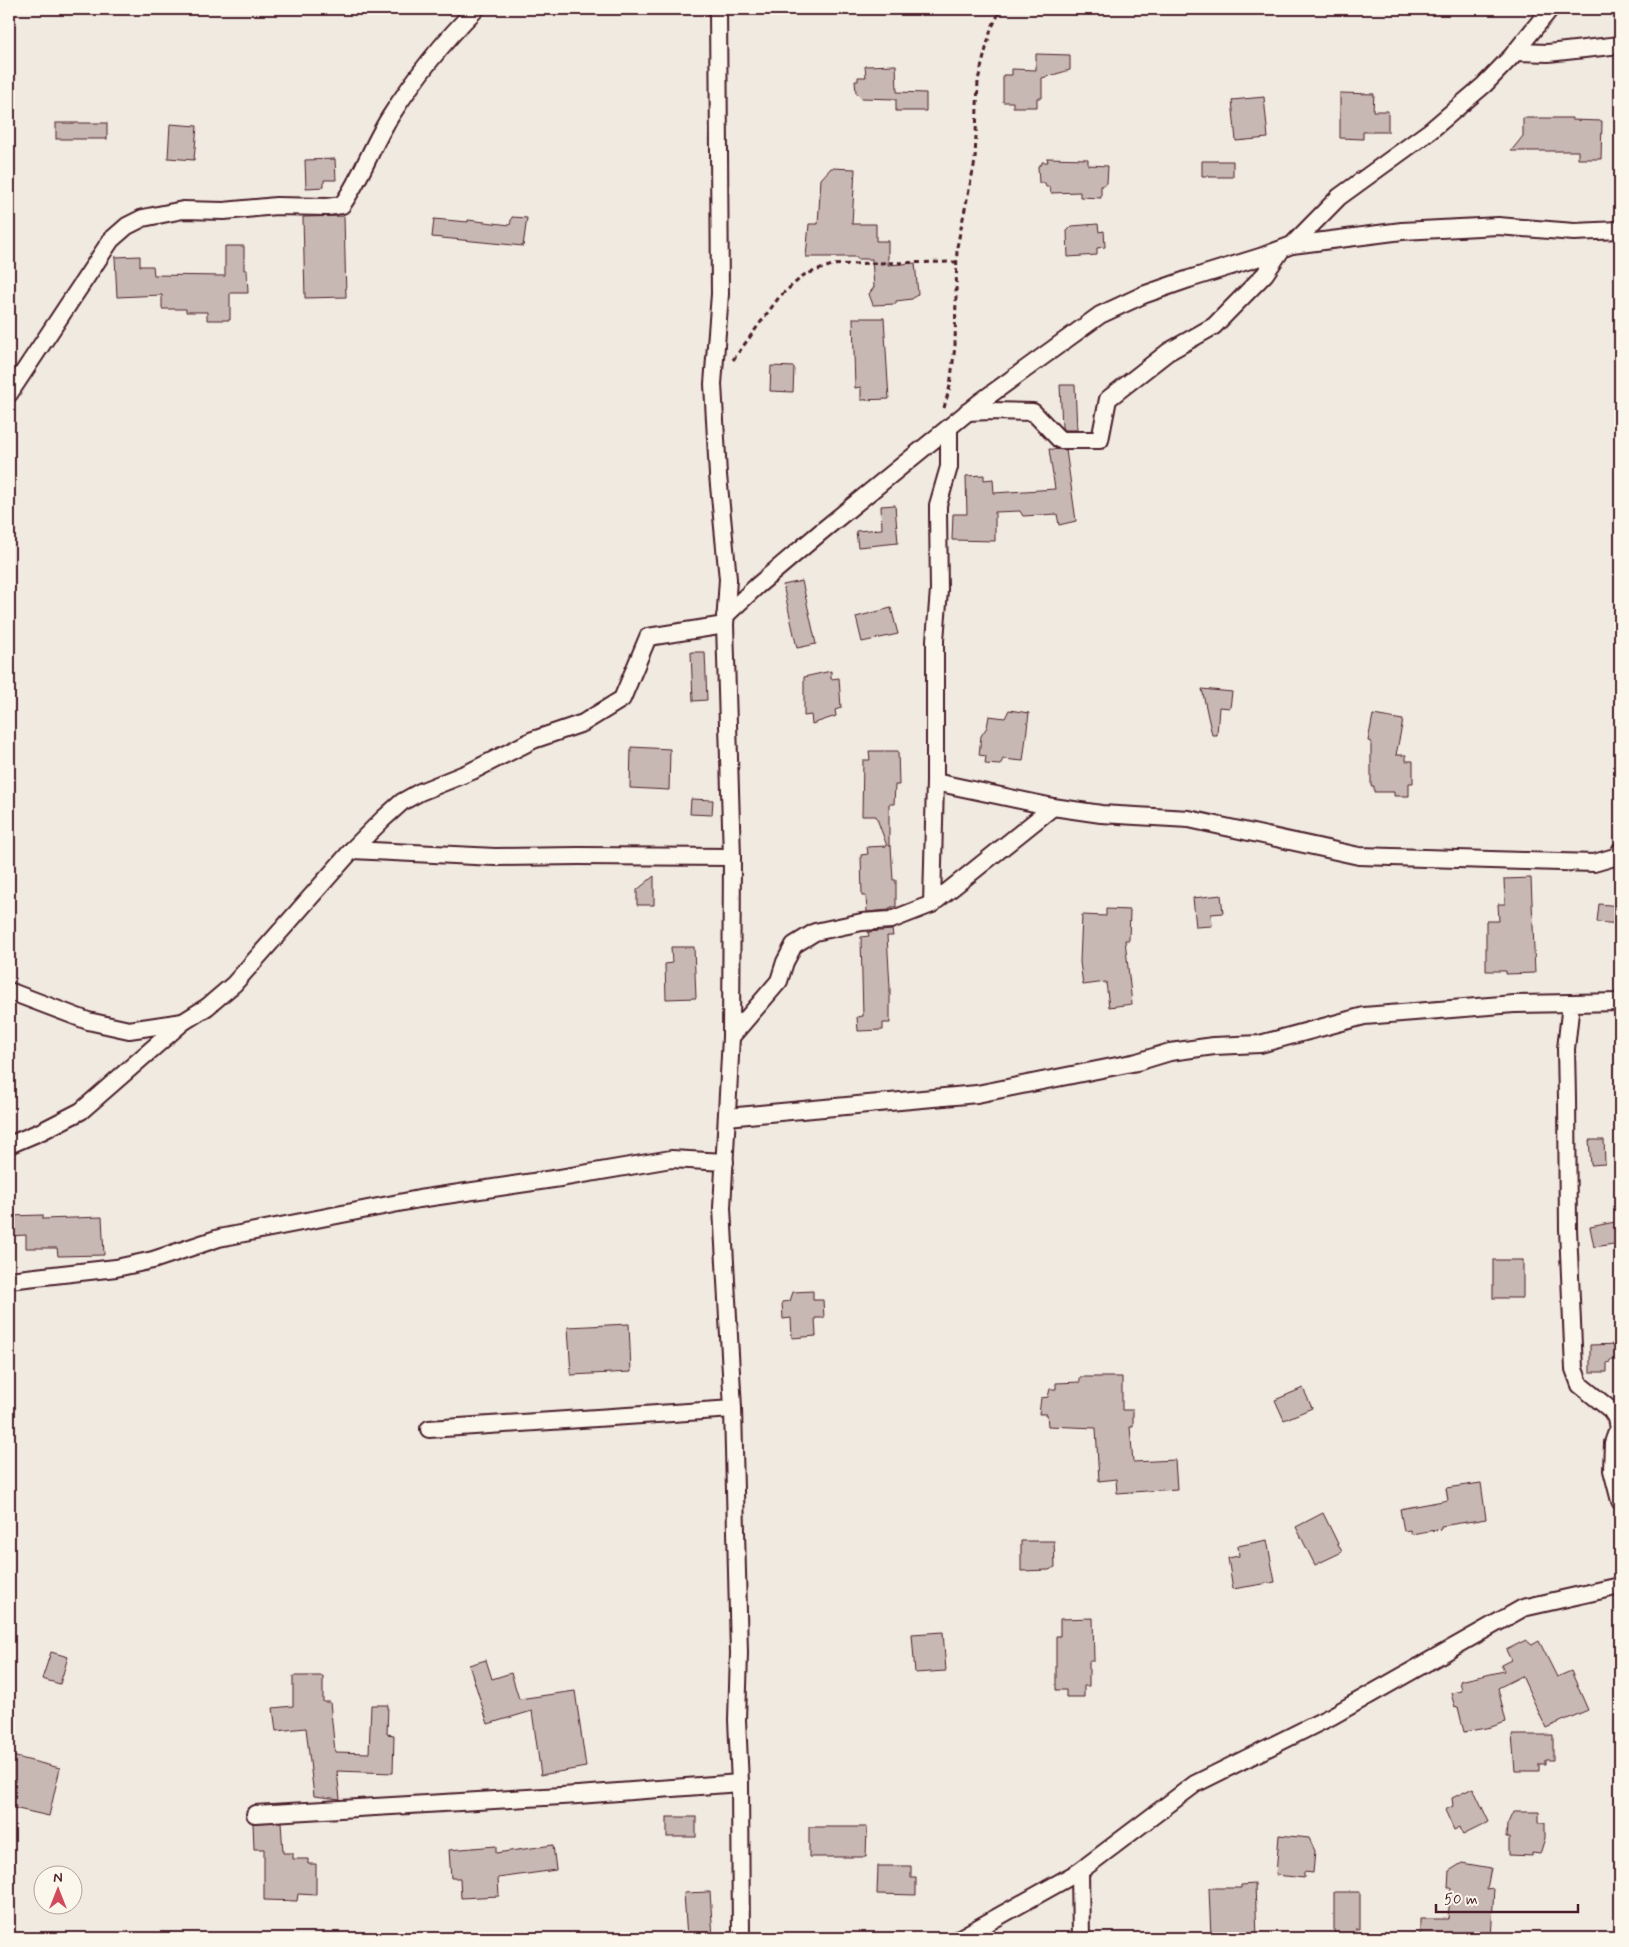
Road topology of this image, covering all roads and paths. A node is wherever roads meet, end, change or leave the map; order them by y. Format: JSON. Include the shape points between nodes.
{"nodes":[{"id":1,"x":476,"y":9,"type":"edge"},
{"id":2,"x":718,"y":9,"type":"edge"},
{"id":3,"x":1002,"y":9,"type":"edge"},
{"id":4,"x":1550,"y":9,"type":"edge"},
{"id":5,"x":1620,"y":45,"type":"edge"},
{"id":6,"x":1515,"y":52,"type":"junction"},
{"id":7,"x":1620,"y":230,"type":"edge"},
{"id":8,"x":1287,"y":247,"type":"junction"},
{"id":9,"x":956,"y":262,"type":"junction"},
{"id":10,"x":712,"y":384,"type":"junction"},
{"id":11,"x":9,"y":394,"type":"edge"},
{"id":12,"x":967,"y":412,"type":"junction"},
{"id":13,"x":946,"y":420,"type":"junction"},
{"id":14,"x":725,"y":621,"type":"junction"},
{"id":15,"x":935,"y":782,"type":"junction"},
{"id":16,"x":1053,"y":807,"type":"junction"},
{"id":17,"x":352,"y":850,"type":"junction"},
{"id":18,"x":1620,"y":851,"type":"edge"},
{"id":19,"x":732,"y":857,"type":"junction"},
{"id":20,"x":932,"y":904,"type":"junction"},
{"id":21,"x":9,"y":991,"type":"edge"},
{"id":22,"x":1620,"y":1002,"type":"edge"},
{"id":23,"x":1571,"y":1003,"type":"junction"},
{"id":24,"x":183,"y":1022,"type":"junction"},
{"id":25,"x":731,"y":1037,"type":"junction"},
{"id":26,"x":727,"y":1118,"type":"junction"},
{"id":27,"x":9,"y":1145,"type":"edge"},
{"id":28,"x":725,"y":1162,"type":"junction"},
{"id":29,"x":9,"y":1280,"type":"edge"},
{"id":30,"x":733,"y":1409,"type":"junction"},
{"id":31,"x":429,"y":1429,"type":"dead end"},
{"id":32,"x":1620,"y":1502,"type":"edge"},
{"id":33,"x":1620,"y":1586,"type":"edge"},
{"id":34,"x":740,"y":1783,"type":"junction"},
{"id":35,"x":255,"y":1814,"type":"dead end"},
{"id":36,"x":1080,"y":1871,"type":"junction"},
{"id":37,"x":741,"y":1938,"type":"edge"},
{"id":38,"x":960,"y":1938,"type":"edge"},
{"id":39,"x":1081,"y":1938,"type":"edge"}],
"edges":[{"from":1,"to":11,"type":"street","via":[[457,28],[389,118],[342,205],[183,210],[144,218],[127,226],[111,240]]},
{"from":2,"to":10,"type":"street","via":[[720,294]]},
{"from":3,"to":9,"type":"path","via":[[991,29],[978,80],[975,161]]},
{"from":4,"to":6,"type":"street"},
{"from":5,"to":6,"type":"street","via":[[1548,53]]},
{"from":6,"to":8,"type":"street","via":[[1484,85],[1430,131],[1340,197]]},
{"from":7,"to":8,"type":"street","via":[[1574,232],[1498,226],[1402,231]]},
{"from":8,"to":12,"type":"street","via":[[1152,292],[1100,314]]},
{"from":8,"to":12,"type":"street","via":[[1214,326],[1162,356],[1108,399],[1100,440],[1060,440],[1033,412]]},
{"from":9,"to":10,"type":"path","via":[[832,265],[804,276],[780,296],[741,351]]},
{"from":9,"to":13,"type":"path","via":[[955,346]]},
{"from":10,"to":14,"type":"street","via":[[728,579]]},
{"from":12,"to":13,"type":"street"},
{"from":13,"to":14,"type":"street","via":[[757,586]]},
{"from":13,"to":15,"type":"street","via":[[949,467],[938,505]]},
{"from":14,"to":17,"type":"street","via":[[648,637],[622,700],[583,723],[533,740],[472,771],[420,792],[382,819]]},
{"from":14,"to":19,"type":"street"},
{"from":15,"to":16,"type":"street"},
{"from":15,"to":20,"type":"street"},
{"from":16,"to":18,"type":"street","via":[[1101,814],[1189,819],[1359,856],[1594,863],[1618,856]]},
{"from":16,"to":20,"type":"street"},
{"from":17,"to":19,"type":"street","via":[[495,857]]},
{"from":17,"to":24,"type":"street","via":[[234,984]]},
{"from":19,"to":25,"type":"street"},
{"from":20,"to":25,"type":"street","via":[[891,920],[862,922],[815,932],[794,945],[779,981]]},
{"from":21,"to":24,"type":"street","via":[[88,1021],[129,1030]]},
{"from":22,"to":23,"type":"street"},
{"from":23,"to":26,"type":"street","via":[[1514,1004],[1364,1016],[1260,1044],[1170,1052],[1128,1064],[977,1094]]},
{"from":23,"to":32,"type":"street","via":[[1566,1049],[1566,1098],[1574,1369],[1580,1384],[1616,1418],[1618,1429],[1613,1443],[1612,1470]]},
{"from":24,"to":27,"type":"street","via":[[81,1111]]},
{"from":25,"to":26,"type":"street"},
{"from":26,"to":28,"type":"street"},
{"from":28,"to":29,"type":"street","via":[[671,1159],[419,1198],[219,1238],[153,1260],[116,1268]]},
{"from":28,"to":30,"type":"street","via":[[722,1208]]},
{"from":30,"to":31,"type":"street"},
{"from":30,"to":34,"type":"street"},
{"from":33,"to":36,"type":"street","via":[[1523,1608],[1332,1716],[1195,1784]]},
{"from":34,"to":35,"type":"street"},
{"from":34,"to":37,"type":"street"},
{"from":36,"to":38,"type":"street"},
{"from":36,"to":39,"type":"street"}]}
